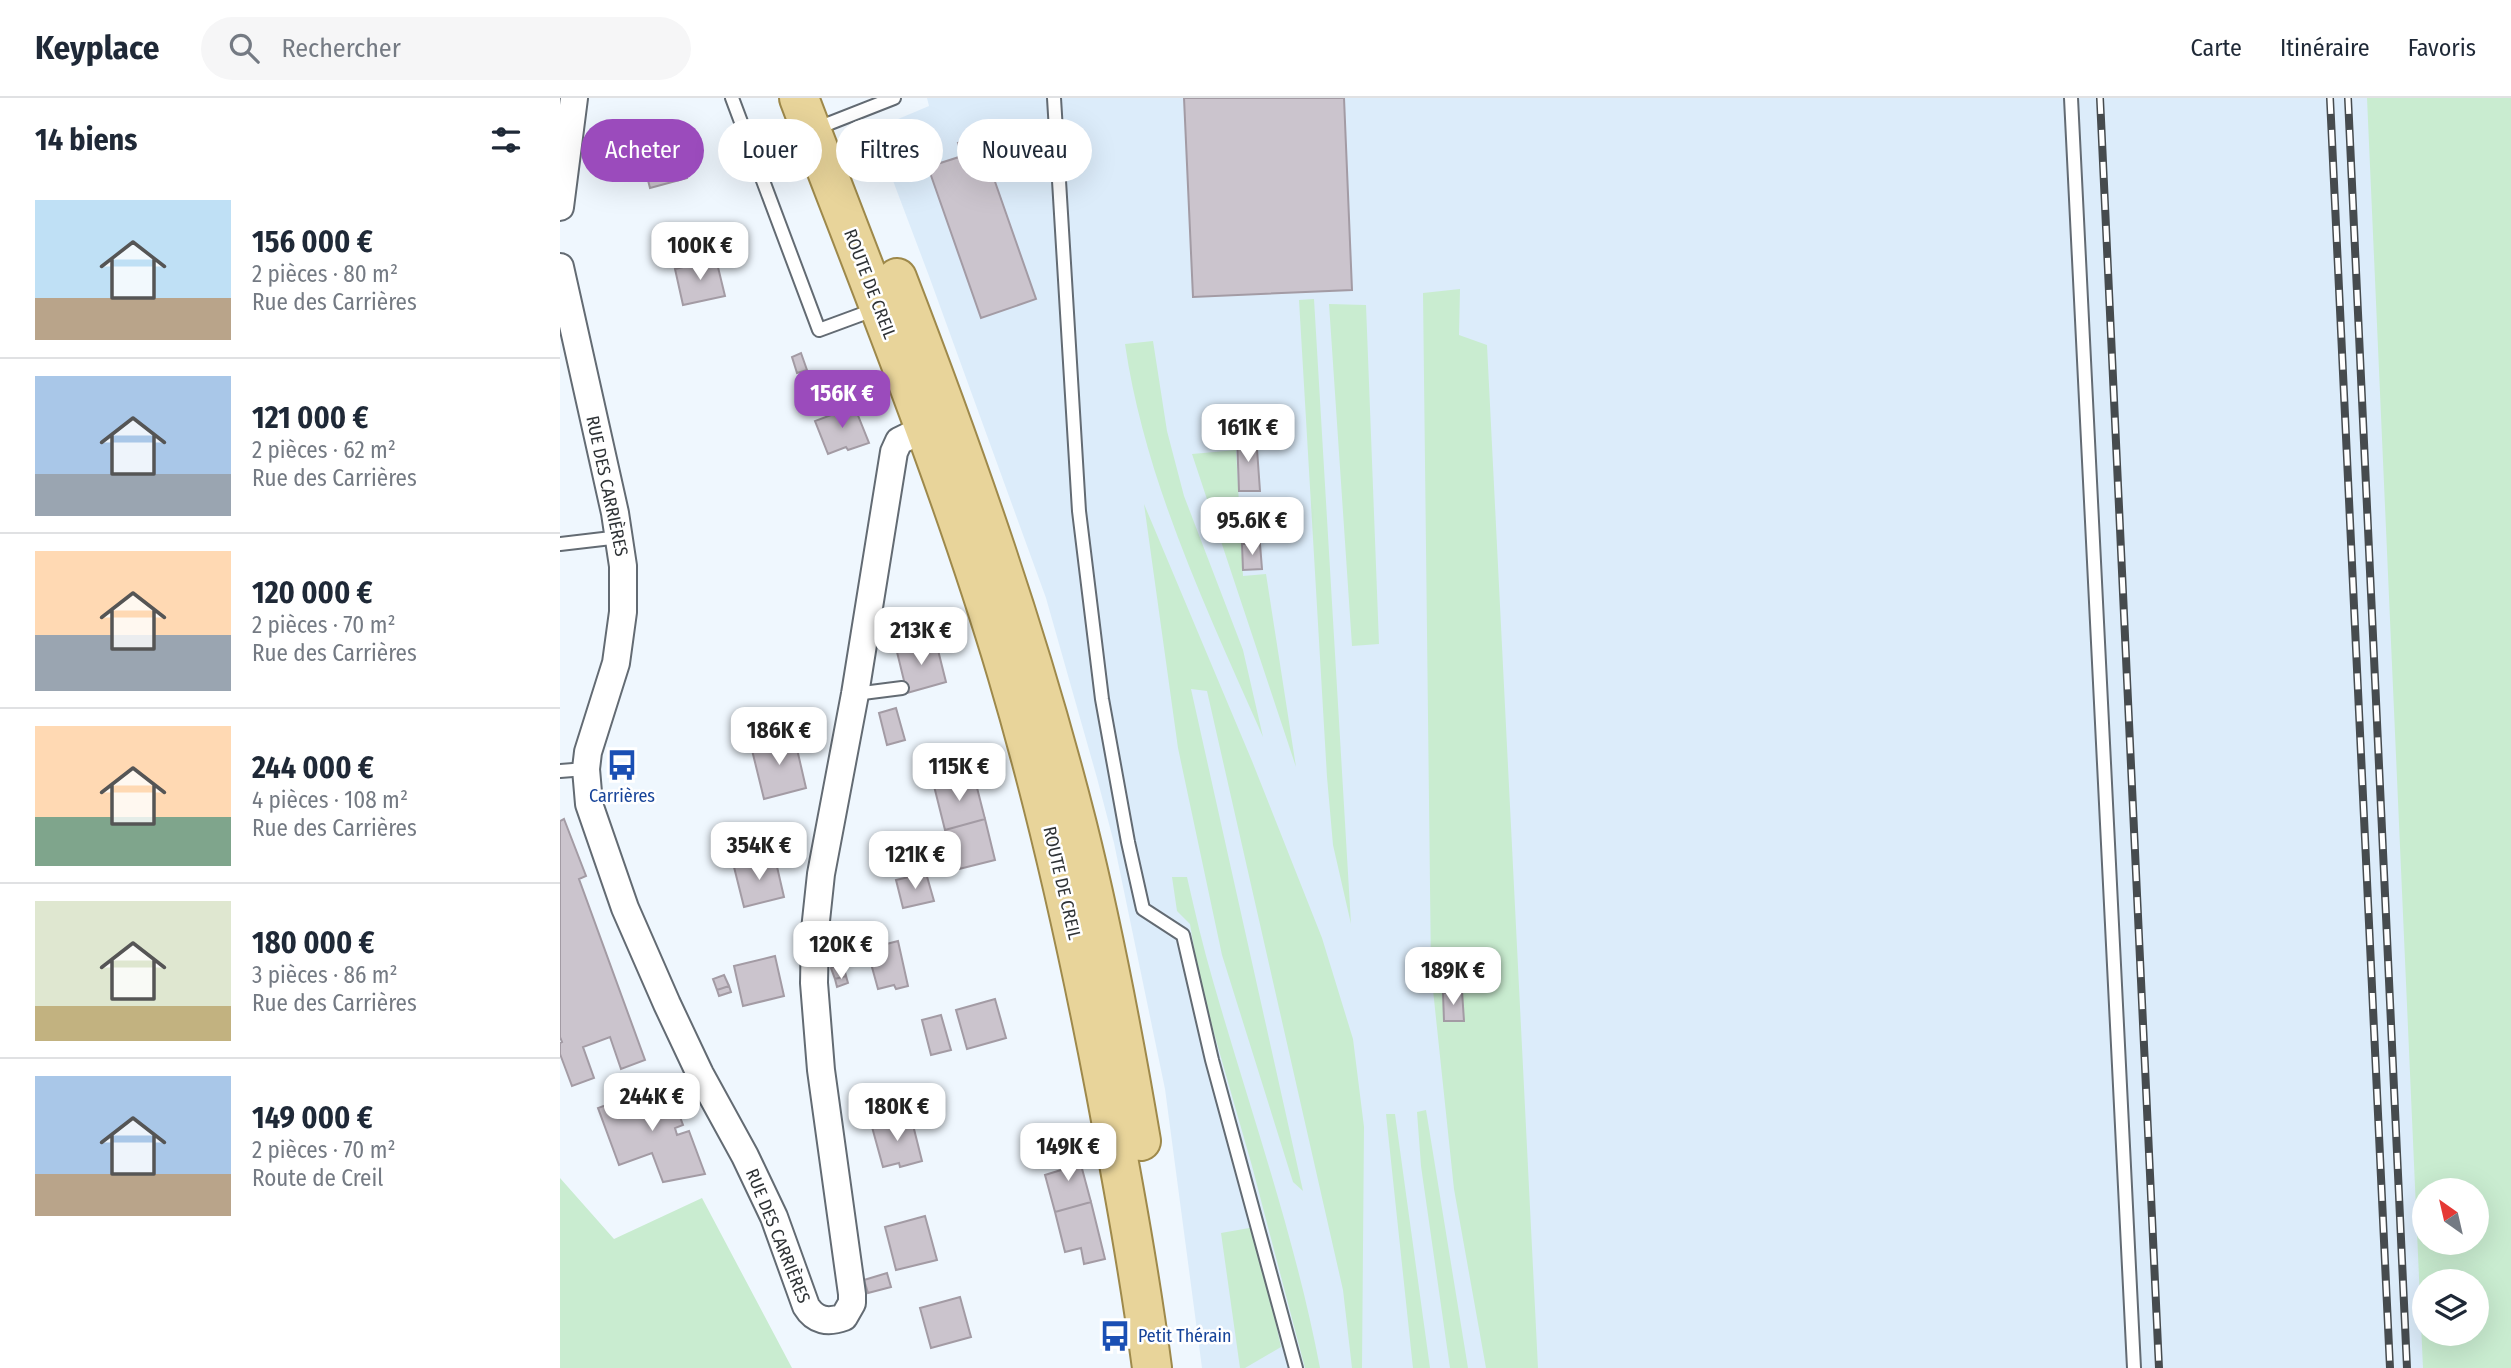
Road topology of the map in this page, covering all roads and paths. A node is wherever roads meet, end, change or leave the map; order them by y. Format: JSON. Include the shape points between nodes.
{"nodes":[{"id":1,"x":574,"y":98,"type":"edge"},
{"id":2,"x":732,"y":98,"type":"edge"},
{"id":3,"x":894,"y":98,"type":"edge"},
{"id":4,"x":1054,"y":98,"type":"edge"},
{"id":5,"x":2071,"y":98,"type":"edge"},
{"id":6,"x":819,"y":112,"type":"edge"},
{"id":7,"x":560,"y":207,"type":"edge"},
{"id":8,"x":560,"y":267,"type":"edge"},
{"id":9,"x":892,"y":302,"type":"junction"},
{"id":10,"x":936,"y":423,"type":"junction"},
{"id":11,"x":620,"y":537,"type":"junction"},
{"id":12,"x":560,"y":544,"type":"edge"},
{"id":13,"x":902,"y":688,"type":"dead end"},
{"id":14,"x":855,"y":694,"type":"junction"},
{"id":15,"x":573,"y":770,"type":"edge"},
{"id":16,"x":1152,"y":1368,"type":"edge"},
{"id":17,"x":1175,"y":1368,"type":"edge"},
{"id":18,"x":1296,"y":1368,"type":"edge"},
{"id":19,"x":2134,"y":1368,"type":"edge"}],
"edges":[{"from":1,"to":7,"type":"street"},
{"from":2,"to":9,"type":"lane","via":[[819,330]]},
{"from":3,"to":6,"type":"lane"},
{"from":4,"to":18,"type":"lane","via":[[1079,511],[1102,699],[1128,842],[1143,909],[1183,935],[1212,1060]]},
{"from":5,"to":19,"type":"lane"},
{"from":6,"to":9,"type":"main road","name":"ROUTE DE CREIL"},
{"from":8,"to":11,"type":"street","name":"RUE DES CARRIÈRES"},
{"from":9,"to":10,"type":"main road","name":"ROUTE DE CREIL"},
{"from":10,"to":14,"type":"street","name":"RUE DES CARRIÈRES","via":[[899,441],[892,460]]},
{"from":10,"to":16,"type":"main road","name":"ROUTE DE CREIL","via":[[1047,821],[1081,965]]},
{"from":10,"to":17,"type":"main road","name":"ROUTE DE CREIL","via":[[999,557],[1077,827],[1124,1044]]},
{"from":11,"to":12,"type":"lane"},
{"from":11,"to":15,"type":"street","name":"RUE DES CARRIÈRES","via":[[623,612],[616,663],[590,744]]},
{"from":13,"to":14,"type":"lane"},
{"from":14,"to":15,"type":"street","name":"RUE DES CARRIÈRES","via":[[815,930],[820,1058],[852,1294],[849,1312],[837,1320],[818,1319],[806,1306],[774,1217],[677,1027],[625,908]]}]}
